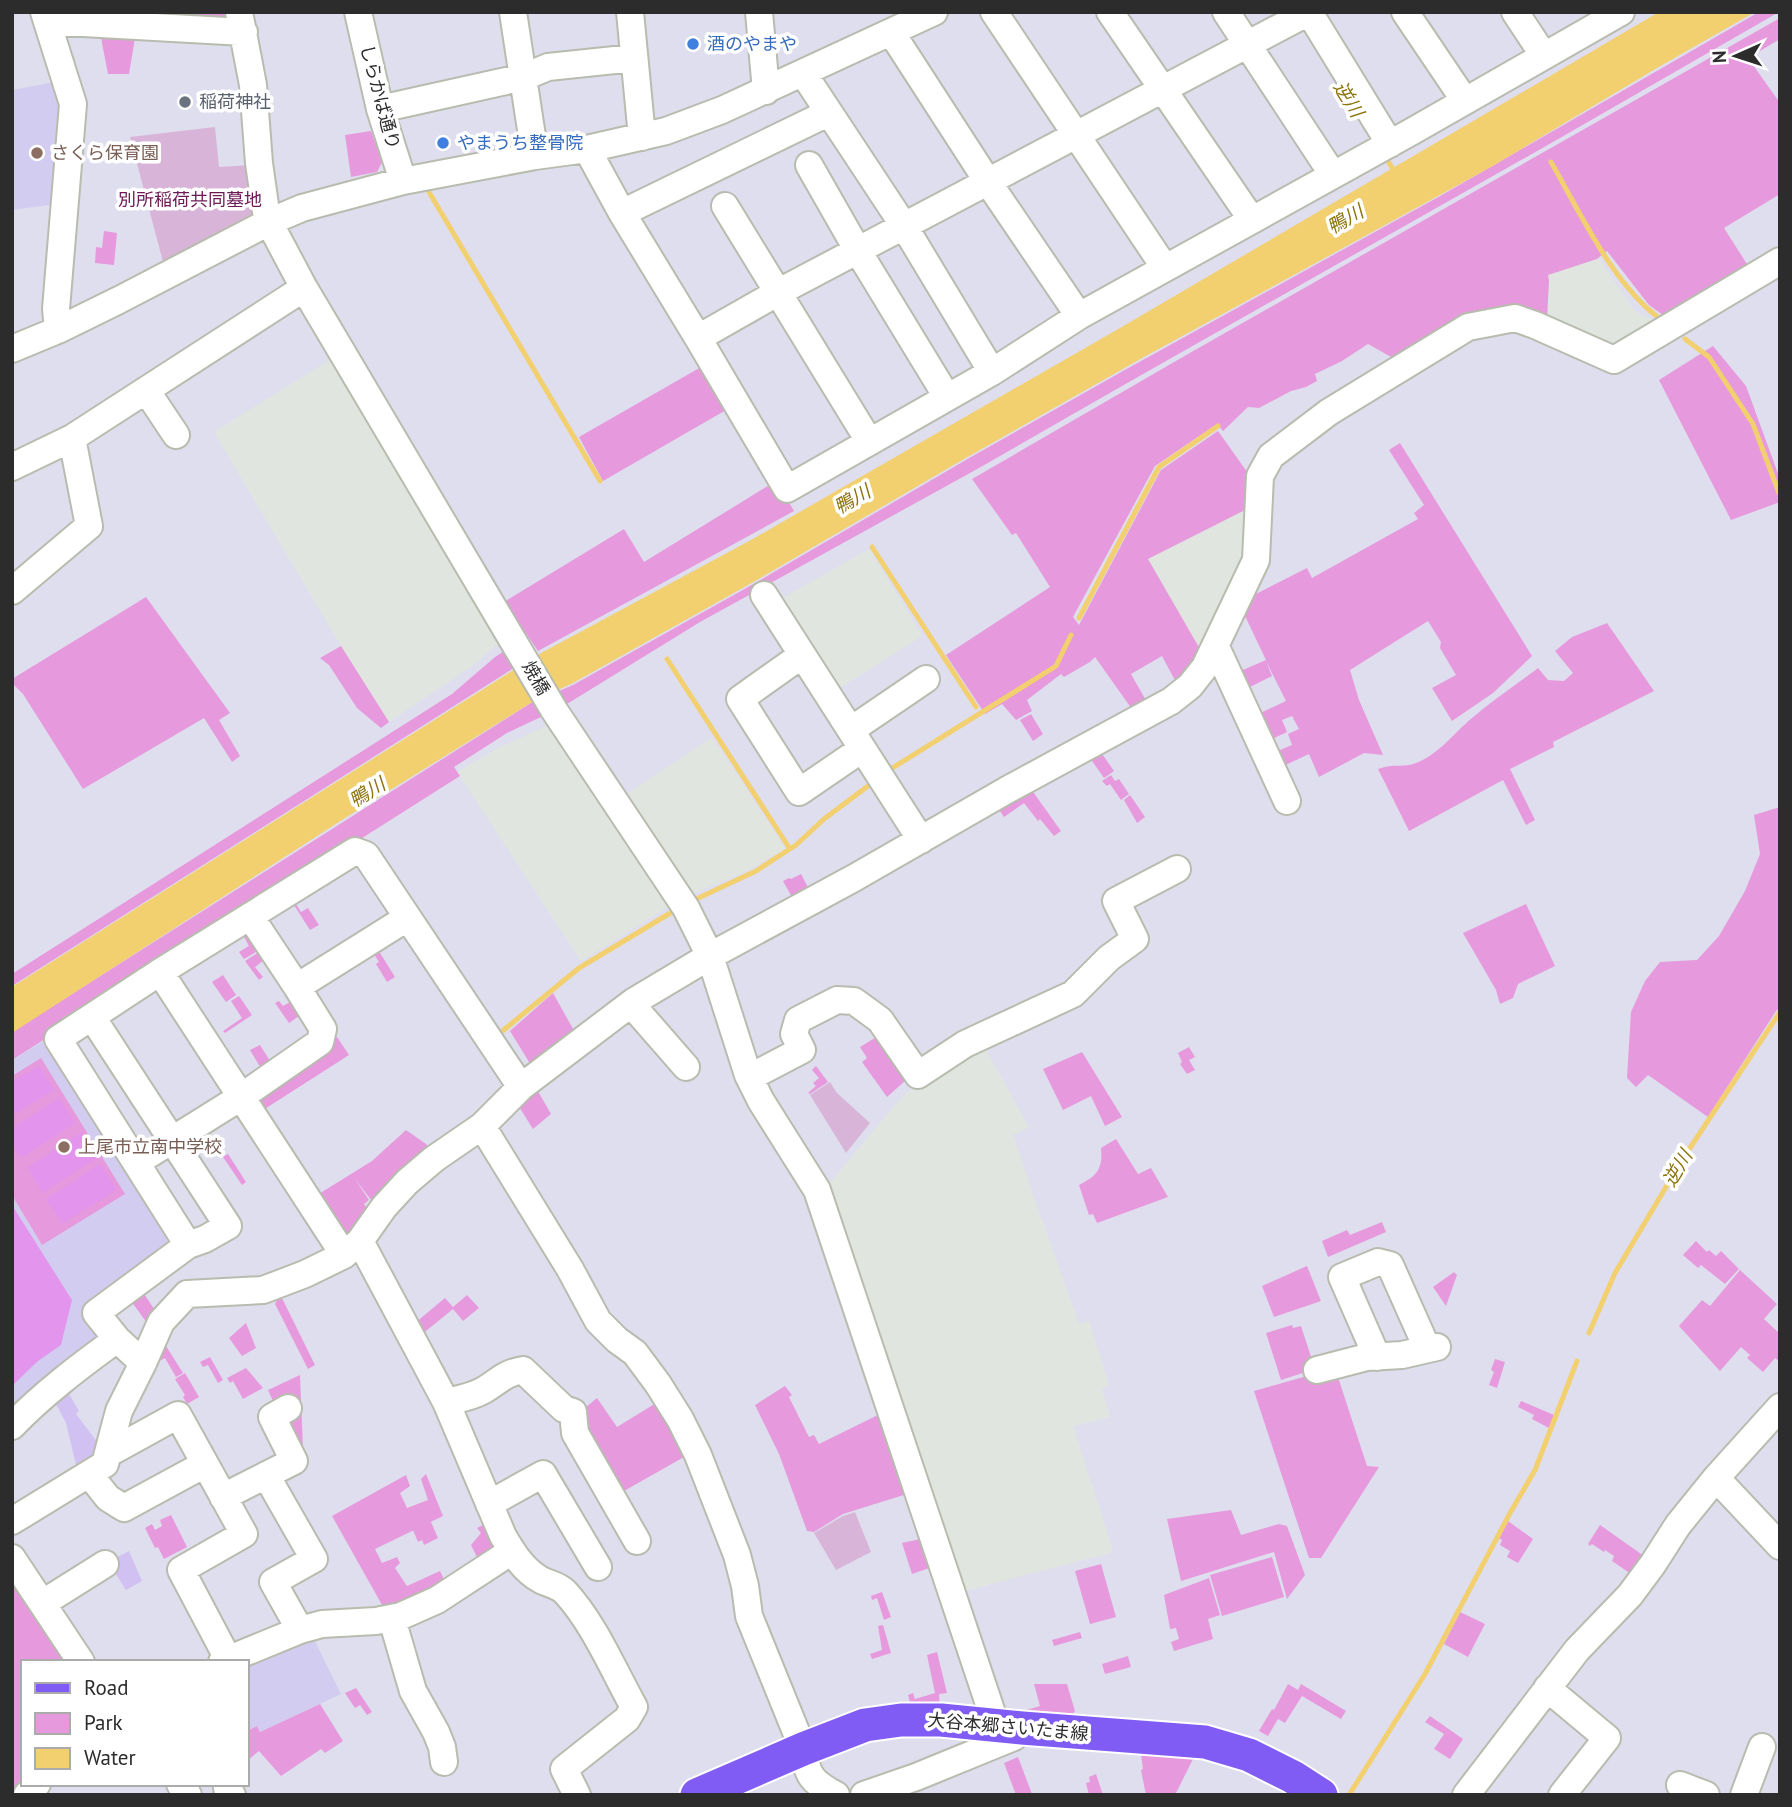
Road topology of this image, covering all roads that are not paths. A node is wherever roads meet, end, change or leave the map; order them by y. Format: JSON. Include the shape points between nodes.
{"nodes":[{"id":1,"x":358,"y":12,"type":"edge"},
{"id":2,"x":513,"y":12,"type":"edge"},
{"id":3,"x":630,"y":12,"type":"edge"},
{"id":4,"x":760,"y":12,"type":"edge"},
{"id":5,"x":934,"y":12,"type":"edge"},
{"id":6,"x":994,"y":12,"type":"edge"},
{"id":7,"x":1110,"y":12,"type":"edge"},
{"id":8,"x":1226,"y":12,"type":"edge"},
{"id":9,"x":1405,"y":12,"type":"edge"},
{"id":10,"x":1515,"y":12,"type":"edge"},
{"id":11,"x":1621,"y":12,"type":"edge"},
{"id":12,"x":1303,"y":15,"type":"edge"},
{"id":13,"x":45,"y":17,"type":"edge"},
{"id":14,"x":241,"y":22,"type":"edge"},
{"id":15,"x":891,"y":32,"type":"junction"},
{"id":16,"x":1248,"y":44,"type":"junction"},
{"id":17,"x":1544,"y":56,"type":"junction"},
{"id":18,"x":634,"y":58,"type":"junction"},
{"id":19,"x":803,"y":74,"type":"junction"},
{"id":20,"x":524,"y":77,"type":"junction"},
{"id":21,"x":1162,"y":90,"type":"junction"},
{"id":22,"x":766,"y":91,"type":"junction"},
{"id":23,"x":1465,"y":101,"type":"junction"},
{"id":24,"x":380,"y":109,"type":"junction"},
{"id":25,"x":828,"y":113,"type":"junction"},
{"id":26,"x":1075,"y":136,"type":"junction"},
{"id":27,"x":642,"y":137,"type":"junction"},
{"id":28,"x":1383,"y":147,"type":"junction"},
{"id":29,"x":587,"y":149,"type":"junction"},
{"id":30,"x":535,"y":156,"type":"junction"},
{"id":31,"x":808,"y":164,"type":"dead end"},
{"id":32,"x":1334,"y":175,"type":"junction"},
{"id":33,"x":403,"y":181,"type":"junction"},
{"id":34,"x":988,"y":182,"type":"junction"},
{"id":35,"x":725,"y":206,"type":"dead end"},
{"id":36,"x":622,"y":213,"type":"junction"},
{"id":37,"x":1252,"y":220,"type":"junction"},
{"id":38,"x":269,"y":222,"type":"junction"},
{"id":39,"x":904,"y":226,"type":"junction"},
{"id":40,"x":858,"y":251,"type":"junction"},
{"id":41,"x":1780,"y":261,"type":"edge"},
{"id":42,"x":1165,"y":268,"type":"junction"},
{"id":43,"x":304,"y":288,"type":"junction"},
{"id":44,"x":777,"y":293,"type":"junction"},
{"id":45,"x":1079,"y":316,"type":"junction"},
{"id":46,"x":58,"y":330,"type":"junction"},
{"id":47,"x":698,"y":338,"type":"junction"},
{"id":48,"x":12,"y":349,"type":"edge"},
{"id":49,"x":992,"y":372,"type":"junction"},
{"id":50,"x":146,"y":390,"type":"junction"},
{"id":51,"x":947,"y":397,"type":"junction"},
{"id":52,"x":176,"y":435,"type":"dead end"},
{"id":53,"x":72,"y":438,"type":"junction"},
{"id":54,"x":869,"y":441,"type":"junction"},
{"id":55,"x":12,"y":467,"type":"edge"},
{"id":56,"x":12,"y":591,"type":"edge"},
{"id":57,"x":764,"y":595,"type":"dead end"},
{"id":58,"x":1216,"y":647,"type":"junction"},
{"id":59,"x":802,"y":655,"type":"junction"},
{"id":60,"x":926,"y":679,"type":"dead end"},
{"id":61,"x":868,"y":758,"type":"junction"},
{"id":62,"x":1287,"y":801,"type":"dead end"},
{"id":63,"x":921,"y":840,"type":"junction"},
{"id":64,"x":1177,"y":869,"type":"dead end"},
{"id":65,"x":250,"y":916,"type":"junction"},
{"id":66,"x":407,"y":918,"type":"junction"},
{"id":67,"x":710,"y":956,"type":"junction"},
{"id":68,"x":160,"y":972,"type":"junction"},
{"id":69,"x":298,"y":987,"type":"junction"},
{"id":70,"x":631,"y":1004,"type":"junction"},
{"id":71,"x":92,"y":1017,"type":"junction"},
{"id":72,"x":686,"y":1067,"type":"dead end"},
{"id":73,"x":748,"y":1075,"type":"junction"},
{"id":74,"x":521,"y":1087,"type":"junction"},
{"id":75,"x":241,"y":1097,"type":"junction"},
{"id":76,"x":482,"y":1126,"type":"junction"},
{"id":77,"x":172,"y":1140,"type":"junction"},
{"id":78,"x":137,"y":1162,"type":"junction"},
{"id":79,"x":188,"y":1245,"type":"junction"},
{"id":80,"x":352,"y":1248,"type":"junction"},
{"id":81,"x":117,"y":1339,"type":"junction"},
{"id":82,"x":1377,"y":1357,"type":"junction"},
{"id":83,"x":143,"y":1363,"type":"junction"},
{"id":84,"x":1317,"y":1370,"type":"dead end"},
{"id":85,"x":446,"y":1402,"type":"junction"},
{"id":86,"x":1780,"y":1407,"type":"edge"},
{"id":87,"x":288,"y":1408,"type":"dead end"},
{"id":88,"x":12,"y":1426,"type":"edge"},
{"id":89,"x":109,"y":1453,"type":"junction"},
{"id":90,"x":205,"y":1464,"type":"junction"},
{"id":91,"x":89,"y":1474,"type":"junction"},
{"id":92,"x":266,"y":1475,"type":"junction"},
{"id":93,"x":1716,"y":1478,"type":"junction"},
{"id":94,"x":223,"y":1497,"type":"junction"},
{"id":95,"x":489,"y":1504,"type":"junction"},
{"id":96,"x":12,"y":1521,"type":"edge"},
{"id":97,"x":637,"y":1541,"type":"dead end"},
{"id":98,"x":1780,"y":1546,"type":"edge"},
{"id":99,"x":512,"y":1552,"type":"junction"},
{"id":100,"x":12,"y":1558,"type":"edge"},
{"id":101,"x":106,"y":1564,"type":"dead end"},
{"id":102,"x":598,"y":1567,"type":"dead end"},
{"id":103,"x":43,"y":1603,"type":"junction"},
{"id":104,"x":392,"y":1619,"type":"junction"},
{"id":105,"x":300,"y":1630,"type":"junction"},
{"id":106,"x":80,"y":1660,"type":"edge"},
{"id":107,"x":225,"y":1660,"type":"edge"},
{"id":108,"x":1547,"y":1688,"type":"junction"},
{"id":109,"x":1009,"y":1726,"type":"junction"},
{"id":110,"x":1762,"y":1747,"type":"dead end"},
{"id":111,"x":803,"y":1749,"type":"junction"},
{"id":112,"x":444,"y":1762,"type":"dead end"},
{"id":113,"x":1680,"y":1785,"type":"dead end"},
{"id":114,"x":577,"y":1795,"type":"edge"},
{"id":115,"x":697,"y":1795,"type":"edge"},
{"id":116,"x":836,"y":1795,"type":"edge"},
{"id":117,"x":864,"y":1795,"type":"edge"},
{"id":118,"x":1321,"y":1795,"type":"edge"},
{"id":119,"x":1466,"y":1795,"type":"edge"},
{"id":120,"x":1562,"y":1795,"type":"edge"},
{"id":121,"x":1706,"y":1795,"type":"edge"},
{"id":122,"x":1744,"y":1795,"type":"edge"}],
"edges":[{"from":1,"to":24,"type":"street","name":"しらかば通り"},
{"from":2,"to":20,"type":"street"},
{"from":3,"to":18,"type":"street"},
{"from":4,"to":22,"type":"street"},
{"from":5,"to":15,"type":"street"},
{"from":6,"to":26,"type":"street"},
{"from":7,"to":21,"type":"street"},
{"from":8,"to":16,"type":"street"},
{"from":9,"to":23,"type":"street"},
{"from":10,"to":17,"type":"street"},
{"from":11,"to":17,"type":"street"},
{"from":12,"to":16,"type":"street"},
{"from":12,"to":28,"type":"street"},
{"from":13,"to":14,"type":"street"},
{"from":13,"to":46,"type":"street","via":[[72,104]]},
{"from":14,"to":38,"type":"street","name":"焼橋"},
{"from":15,"to":19,"type":"street"},
{"from":15,"to":34,"type":"street"},
{"from":16,"to":21,"type":"street"},
{"from":16,"to":32,"type":"street"},
{"from":17,"to":23,"type":"street"},
{"from":18,"to":20,"type":"street","via":[[548,67]]},
{"from":18,"to":27,"type":"street"},
{"from":19,"to":22,"type":"street"},
{"from":19,"to":25,"type":"street"},
{"from":20,"to":24,"type":"street"},
{"from":20,"to":30,"type":"street"},
{"from":21,"to":26,"type":"street"},
{"from":21,"to":37,"type":"street"},
{"from":22,"to":27,"type":"street","via":[[690,123]]},
{"from":23,"to":28,"type":"street"},
{"from":24,"to":33,"type":"street","name":"しらかば通り"},
{"from":25,"to":36,"type":"street"},
{"from":25,"to":39,"type":"street"},
{"from":26,"to":34,"type":"street"},
{"from":26,"to":42,"type":"street"},
{"from":27,"to":29,"type":"street"},
{"from":28,"to":32,"type":"street"},
{"from":29,"to":30,"type":"street"},
{"from":29,"to":36,"type":"street"},
{"from":30,"to":33,"type":"street"},
{"from":31,"to":40,"type":"street"},
{"from":32,"to":37,"type":"street"},
{"from":33,"to":38,"type":"street","via":[[302,208]]},
{"from":34,"to":39,"type":"street"},
{"from":34,"to":45,"type":"street"},
{"from":35,"to":44,"type":"street"},
{"from":36,"to":47,"type":"street"},
{"from":37,"to":42,"type":"street"},
{"from":38,"to":43,"type":"street","name":"焼橋"},
{"from":38,"to":46,"type":"street"},
{"from":39,"to":40,"type":"street"},
{"from":39,"to":49,"type":"street"},
{"from":40,"to":44,"type":"street"},
{"from":40,"to":51,"type":"street"},
{"from":41,"to":58,"type":"street","via":[[1614,360],[1535,325],[1515,318],[1503,320],[1468,327],[1329,412],[1271,456],[1260,476],[1256,560]]},
{"from":42,"to":45,"type":"street"},
{"from":43,"to":50,"type":"street"},
{"from":43,"to":67,"type":"street","name":"焼橋","via":[[554,710],[683,903]]},
{"from":44,"to":47,"type":"street"},
{"from":44,"to":54,"type":"street"},
{"from":45,"to":49,"type":"street"},
{"from":46,"to":48,"type":"street"},
{"from":47,"to":54,"type":"street","via":[[787,489]]},
{"from":49,"to":51,"type":"street"},
{"from":50,"to":52,"type":"street"},
{"from":50,"to":53,"type":"street"},
{"from":51,"to":54,"type":"street"},
{"from":53,"to":55,"type":"street"},
{"from":53,"to":56,"type":"street","via":[[89,526]]},
{"from":57,"to":59,"type":"street"},
{"from":58,"to":62,"type":"street"},
{"from":58,"to":63,"type":"street","via":[[1190,686],[1171,701]]},
{"from":59,"to":61,"type":"street"},
{"from":59,"to":61,"type":"street","via":[[740,699],[799,792]]},
{"from":60,"to":61,"type":"street"},
{"from":61,"to":63,"type":"street"},
{"from":63,"to":67,"type":"street"},
{"from":64,"to":73,"type":"street","via":[[1116,901],[1135,939],[1073,994],[965,1044],[918,1075],[880,1020],[854,1002],[837,1000],[798,1020],[794,1034],[802,1050]]},
{"from":65,"to":66,"type":"street","via":[[355,851],[366,855]]},
{"from":65,"to":68,"type":"street"},
{"from":65,"to":69,"type":"street"},
{"from":66,"to":69,"type":"street"},
{"from":66,"to":74,"type":"street"},
{"from":67,"to":70,"type":"street"},
{"from":67,"to":73,"type":"street","name":"焼橋"},
{"from":68,"to":71,"type":"street"},
{"from":68,"to":75,"type":"street"},
{"from":69,"to":75,"type":"street","via":[[323,1029],[320,1042]]},
{"from":70,"to":72,"type":"street"},
{"from":70,"to":74,"type":"street"},
{"from":71,"to":77,"type":"street"},
{"from":71,"to":78,"type":"street","via":[[58,1039]]},
{"from":73,"to":109,"type":"street","name":"焼橋","via":[[817,1190]]},
{"from":74,"to":76,"type":"street"},
{"from":75,"to":77,"type":"street"},
{"from":75,"to":80,"type":"street"},
{"from":76,"to":80,"type":"street","via":[[407,1182]]},
{"from":76,"to":111,"type":"street","via":[[598,1321],[635,1353],[680,1419],[737,1555],[749,1616]]},
{"from":77,"to":78,"type":"street"},
{"from":77,"to":79,"type":"street","via":[[228,1226]]},
{"from":78,"to":79,"type":"street"},
{"from":79,"to":81,"type":"street","via":[[96,1313]]},
{"from":80,"to":83,"type":"street","via":[[263,1290],[187,1294],[161,1322]]},
{"from":80,"to":85,"type":"street"},
{"from":81,"to":83,"type":"street"},
{"from":81,"to":88,"type":"street","via":[[69,1373]]},
{"from":82,"to":82,"type":"street","via":[[1432,1348],[1390,1265],[1378,1262],[1342,1277]]},
{"from":82,"to":84,"type":"street"},
{"from":83,"to":89,"type":"street","via":[[119,1411]]},
{"from":85,"to":95,"type":"street"},
{"from":85,"to":97,"type":"street","via":[[483,1391],[509,1372],[523,1370],[573,1412],[575,1433]]},
{"from":86,"to":93,"type":"street"},
{"from":87,"to":92,"type":"street","via":[[272,1417],[294,1461]]},
{"from":89,"to":90,"type":"street","via":[[178,1415]]},
{"from":89,"to":91,"type":"street","via":[[105,1464]]},
{"from":90,"to":91,"type":"street","via":[[124,1508],[108,1498]]},
{"from":90,"to":94,"type":"street"},
{"from":91,"to":96,"type":"street"},
{"from":92,"to":94,"type":"street"},
{"from":92,"to":105,"type":"street","via":[[314,1559],[273,1582]]},
{"from":93,"to":98,"type":"street"},
{"from":93,"to":108,"type":"street","via":[[1630,1595]]},
{"from":94,"to":107,"type":"street","via":[[244,1534],[181,1570]]},
{"from":95,"to":99,"type":"street"},
{"from":95,"to":102,"type":"street","via":[[543,1474]]},
{"from":99,"to":104,"type":"street","via":[[437,1600]]},
{"from":99,"to":114,"type":"street","via":[[539,1579],[562,1588],[582,1612],[634,1706],[626,1719],[564,1769]]},
{"from":100,"to":103,"type":"street"},
{"from":101,"to":103,"type":"street"},
{"from":103,"to":106,"type":"street"},
{"from":104,"to":105,"type":"street"},
{"from":104,"to":112,"type":"street","via":[[413,1691],[439,1739]]},
{"from":105,"to":107,"type":"street"},
{"from":108,"to":119,"type":"street"},
{"from":108,"to":120,"type":"street","via":[[1607,1738]]},
{"from":109,"to":111,"type":"main road","name":"大谷本郷さいたま線","via":[[901,1720],[865,1726]]},
{"from":109,"to":117,"type":"street","via":[[1014,1737]]},
{"from":109,"to":118,"type":"main road","name":"大谷本郷さいたま線","via":[[1205,1742],[1249,1755]]},
{"from":110,"to":122,"type":"street"},
{"from":111,"to":115,"type":"main road","name":"大谷本郷さいたま線"},
{"from":111,"to":116,"type":"street","via":[[817,1785]]},
{"from":113,"to":121,"type":"street"}]}
